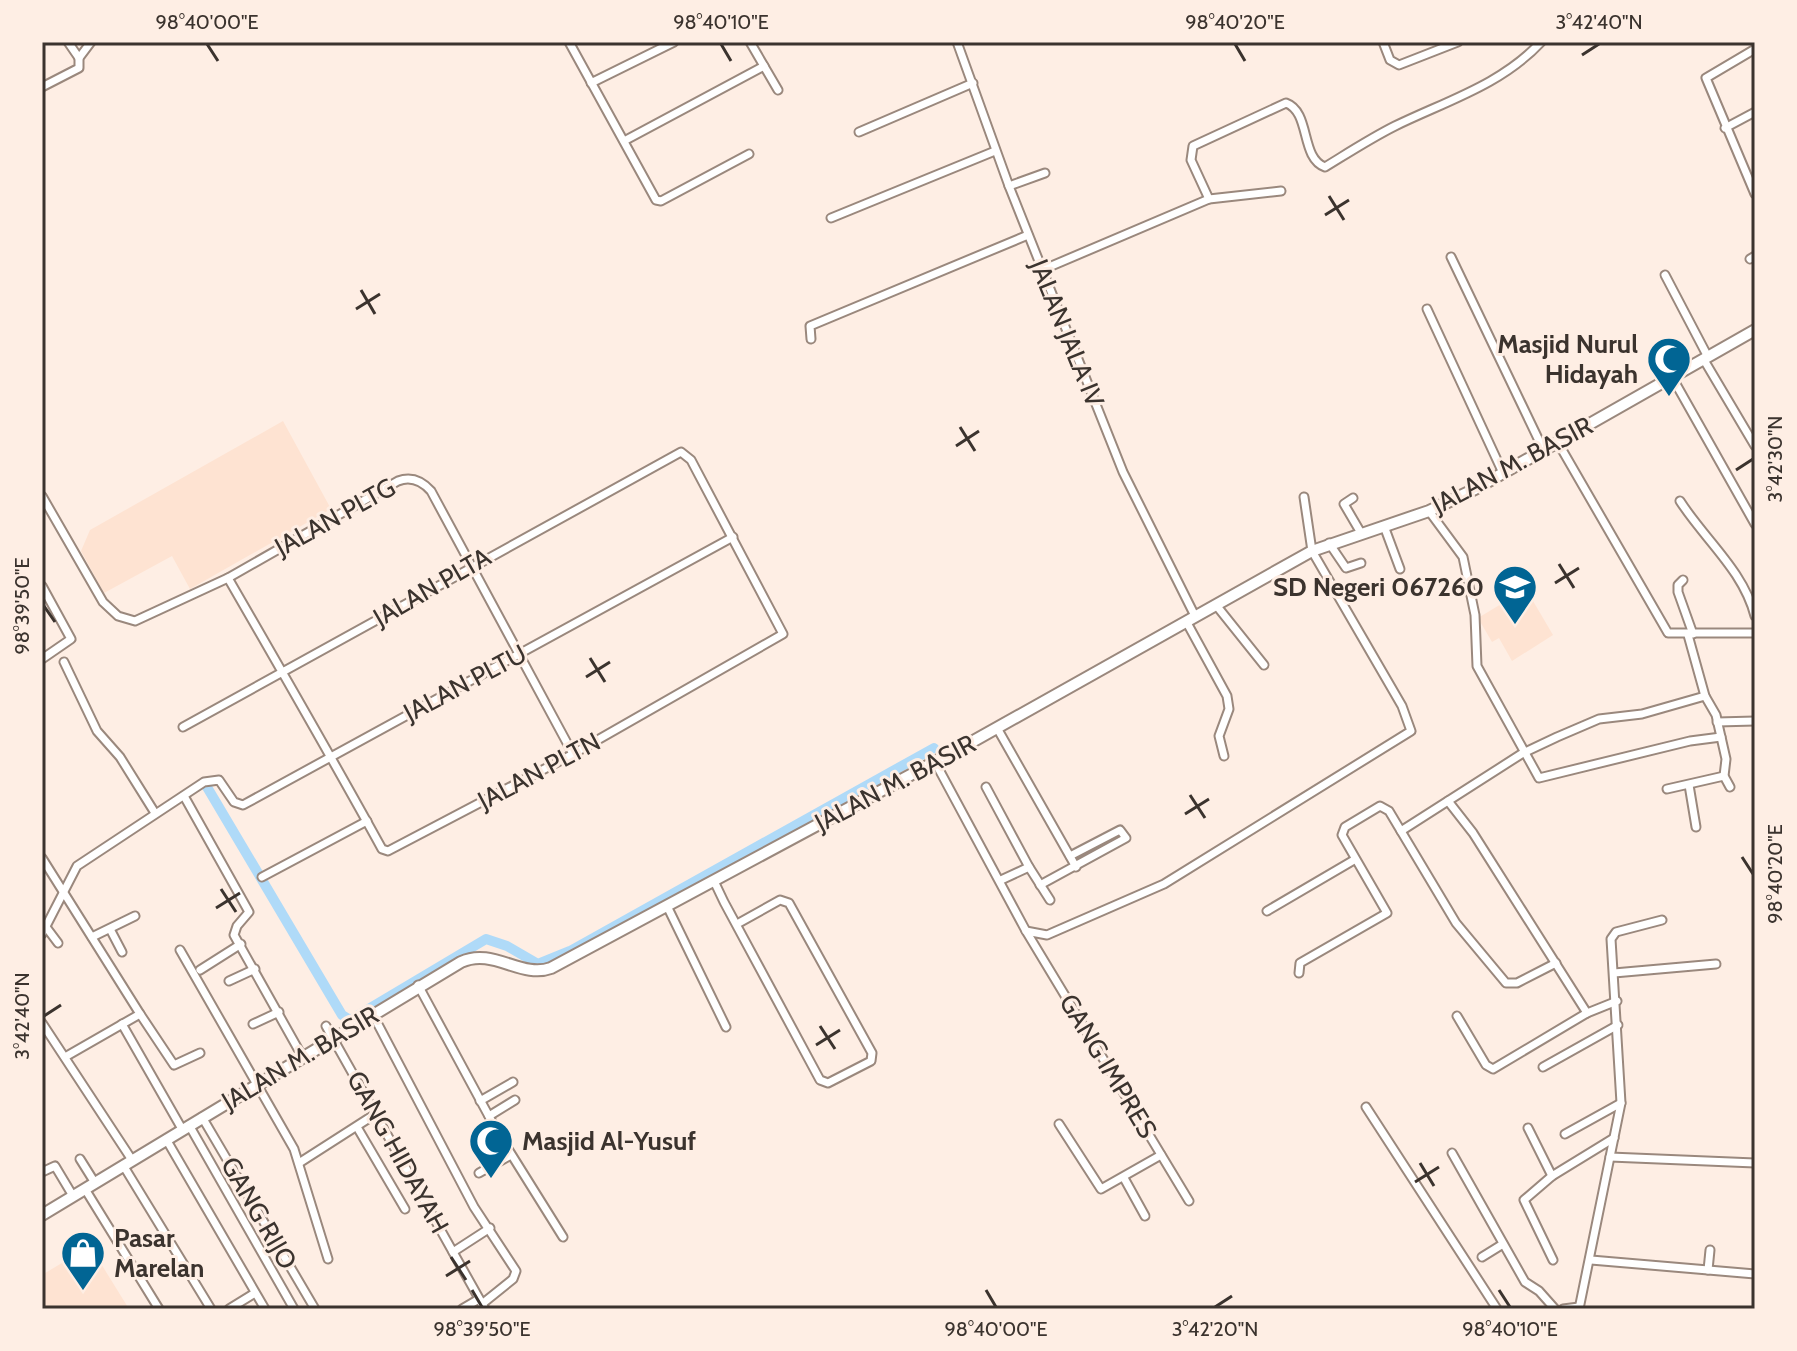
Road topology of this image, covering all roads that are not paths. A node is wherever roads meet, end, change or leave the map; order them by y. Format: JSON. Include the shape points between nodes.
{"nodes":[{"id":1,"x":68,"y":42,"type":"edge"},
{"id":2,"x":91,"y":42,"type":"edge"},
{"id":3,"x":569,"y":42,"type":"edge"},
{"id":4,"x":674,"y":42,"type":"edge"},
{"id":5,"x":750,"y":42,"type":"edge"},
{"id":6,"x":957,"y":42,"type":"edge"},
{"id":7,"x":1383,"y":42,"type":"edge"},
{"id":8,"x":1458,"y":42,"type":"edge"},
{"id":9,"x":1541,"y":42,"type":"edge"},
{"id":10,"x":1437,"y":46,"type":"edge"},
{"id":11,"x":1755,"y":49,"type":"edge"},
{"id":12,"x":79,"y":58,"type":"junction"},
{"id":13,"x":764,"y":66,"type":"junction"},
{"id":14,"x":591,"y":83,"type":"junction"},
{"id":15,"x":973,"y":83,"type":"junction"},
{"id":16,"x":42,"y":87,"type":"edge"},
{"id":17,"x":778,"y":90,"type":"dead end"},
{"id":18,"x":1755,"y":112,"type":"edge"},
{"id":19,"x":1725,"y":128,"type":"junction"},
{"id":20,"x":859,"y":132,"type":"dead end"},
{"id":21,"x":624,"y":141,"type":"junction"},
{"id":22,"x":995,"y":151,"type":"junction"},
{"id":23,"x":749,"y":154,"type":"dead end"},
{"id":24,"x":1045,"y":173,"type":"dead end"},
{"id":25,"x":1009,"y":186,"type":"junction"},
{"id":26,"x":1281,"y":191,"type":"dead end"},
{"id":27,"x":1755,"y":194,"type":"edge"},
{"id":28,"x":1209,"y":199,"type":"junction"},
{"id":29,"x":831,"y":218,"type":"dead end"},
{"id":30,"x":1028,"y":235,"type":"junction"},
{"id":31,"x":1451,"y":257,"type":"dead end"},
{"id":32,"x":1042,"y":270,"type":"junction"},
{"id":33,"x":1665,"y":275,"type":"dead end"},
{"id":34,"x":1427,"y":309,"type":"dead end"},
{"id":35,"x":1755,"y":330,"type":"edge"},
{"id":36,"x":811,"y":339,"type":"dead end"},
{"id":37,"x":1706,"y":358,"type":"junction"},
{"id":38,"x":1672,"y":377,"type":"junction"},
{"id":39,"x":1557,"y":441,"type":"junction"},
{"id":40,"x":1755,"y":446,"type":"edge"},
{"id":41,"x":1543,"y":449,"type":"junction"},
{"id":42,"x":683,"y":452,"type":"joint"},
{"id":43,"x":1503,"y":473,"type":"junction"},
{"id":44,"x":42,"y":496,"type":"edge"},
{"id":45,"x":1304,"y":497,"type":"dead end"},
{"id":46,"x":1353,"y":498,"type":"dead end"},
{"id":47,"x":1680,"y":501,"type":"dead end"},
{"id":48,"x":1429,"y":511,"type":"junction"},
{"id":49,"x":1755,"y":524,"type":"edge"},
{"id":50,"x":1384,"y":526,"type":"junction"},
{"id":51,"x":1361,"y":533,"type":"junction"},
{"id":52,"x":733,"y":537,"type":"junction"},
{"id":53,"x":1329,"y":543,"type":"junction"},
{"id":54,"x":1312,"y":551,"type":"junction"},
{"id":55,"x":1361,"y":563,"type":"dead end"},
{"id":56,"x":473,"y":564,"type":"junction"},
{"id":57,"x":1400,"y":569,"type":"dead end"},
{"id":58,"x":228,"y":578,"type":"junction"},
{"id":59,"x":1683,"y":580,"type":"dead end"},
{"id":60,"x":42,"y":586,"type":"edge"},
{"id":61,"x":1216,"y":605,"type":"junction"},
{"id":62,"x":1755,"y":616,"type":"edge"},
{"id":63,"x":1190,"y":619,"type":"junction"},
{"id":64,"x":1755,"y":633,"type":"edge"},
{"id":65,"x":1690,"y":635,"type":"junction"},
{"id":66,"x":520,"y":654,"type":"junction"},
{"id":67,"x":42,"y":659,"type":"edge"},
{"id":68,"x":64,"y":662,"type":"dead end"},
{"id":69,"x":1264,"y":665,"type":"dead end"},
{"id":70,"x":282,"y":673,"type":"junction"},
{"id":71,"x":1705,"y":696,"type":"junction"},
{"id":72,"x":1755,"y":721,"type":"edge"},
{"id":73,"x":1717,"y":722,"type":"junction"},
{"id":74,"x":183,"y":727,"type":"dead end"},
{"id":75,"x":997,"y":728,"type":"junction"},
{"id":76,"x":1721,"y":737,"type":"junction"},
{"id":77,"x":1523,"y":753,"type":"junction"},
{"id":78,"x":573,"y":754,"type":"junction"},
{"id":79,"x":1224,"y":756,"type":"dead end"},
{"id":80,"x":329,"y":757,"type":"junction"},
{"id":81,"x":935,"y":762,"type":"junction"},
{"id":82,"x":1724,"y":776,"type":"junction"},
{"id":83,"x":1689,"y":785,"type":"junction"},
{"id":84,"x":986,"y":787,"type":"dead end"},
{"id":85,"x":1730,"y":787,"type":"dead end"},
{"id":86,"x":1667,"y":789,"type":"dead end"},
{"id":87,"x":184,"y":796,"type":"junction"},
{"id":88,"x":1448,"y":801,"type":"junction"},
{"id":89,"x":155,"y":813,"type":"junction"},
{"id":90,"x":367,"y":821,"type":"junction"},
{"id":91,"x":1696,"y":827,"type":"dead end"},
{"id":92,"x":1401,"y":831,"type":"junction"},
{"id":93,"x":1070,"y":856,"type":"junction"},
{"id":94,"x":42,"y":858,"type":"edge"},
{"id":95,"x":1354,"y":860,"type":"junction"},
{"id":96,"x":1029,"y":867,"type":"junction"},
{"id":97,"x":1076,"y":867,"type":"junction"},
{"id":98,"x":262,"y":877,"type":"dead end"},
{"id":99,"x":1001,"y":880,"type":"junction"},
{"id":100,"x":714,"y":881,"type":"junction"},
{"id":101,"x":1040,"y":885,"type":"junction"},
{"id":102,"x":62,"y":891,"type":"junction"},
{"id":103,"x":1050,"y":900,"type":"dead end"},
{"id":104,"x":667,"y":906,"type":"junction"},
{"id":105,"x":1267,"y":911,"type":"dead end"},
{"id":106,"x":135,"y":916,"type":"dead end"},
{"id":107,"x":1662,"y":920,"type":"dead end"},
{"id":108,"x":737,"y":924,"type":"junction"},
{"id":109,"x":110,"y":929,"type":"junction"},
{"id":110,"x":44,"y":931,"type":"edge"},
{"id":111,"x":1026,"y":931,"type":"junction"},
{"id":112,"x":92,"y":937,"type":"junction"},
{"id":113,"x":58,"y":943,"type":"dead end"},
{"id":114,"x":241,"y":944,"type":"junction"},
{"id":115,"x":180,"y":950,"type":"dead end"},
{"id":116,"x":122,"y":952,"type":"dead end"},
{"id":117,"x":1556,"y":963,"type":"junction"},
{"id":118,"x":1716,"y":964,"type":"dead end"},
{"id":119,"x":255,"y":969,"type":"junction"},
{"id":120,"x":200,"y":970,"type":"dead end"},
{"id":121,"x":1299,"y":973,"type":"dead end"},
{"id":122,"x":1614,"y":973,"type":"junction"},
{"id":123,"x":229,"y":981,"type":"dead end"},
{"id":124,"x":418,"y":985,"type":"junction"},
{"id":125,"x":1617,"y":1001,"type":"junction"},
{"id":126,"x":279,"y":1012,"type":"junction"},
{"id":127,"x":372,"y":1013,"type":"junction"},
{"id":128,"x":1587,"y":1013,"type":"junction"},
{"id":129,"x":140,"y":1014,"type":"junction"},
{"id":130,"x":1457,"y":1016,"type":"dead end"},
{"id":131,"x":42,"y":1023,"type":"edge"},
{"id":132,"x":122,"y":1024,"type":"junction"},
{"id":133,"x":253,"y":1024,"type":"dead end"},
{"id":134,"x":1618,"y":1025,"type":"junction"},
{"id":135,"x":326,"y":1026,"type":"dead end"},
{"id":136,"x":726,"y":1027,"type":"dead end"},
{"id":137,"x":333,"y":1038,"type":"junction"},
{"id":138,"x":200,"y":1053,"type":"dead end"},
{"id":139,"x":302,"y":1056,"type":"junction"},
{"id":140,"x":65,"y":1057,"type":"junction"},
{"id":141,"x":1543,"y":1067,"type":"dead end"},
{"id":142,"x":513,"y":1082,"type":"dead end"},
{"id":143,"x":256,"y":1084,"type":"junction"},
{"id":144,"x":515,"y":1100,"type":"dead end"},
{"id":145,"x":480,"y":1101,"type":"junction"},
{"id":146,"x":1621,"y":1103,"type":"junction"},
{"id":147,"x":1366,"y":1107,"type":"dead end"},
{"id":148,"x":377,"y":1113,"type":"junction"},
{"id":149,"x":489,"y":1116,"type":"junction"},
{"id":150,"x":202,"y":1117,"type":"junction"},
{"id":151,"x":1059,"y":1124,"type":"dead end"},
{"id":152,"x":186,"y":1127,"type":"junction"},
{"id":153,"x":357,"y":1127,"type":"junction"},
{"id":154,"x":1528,"y":1128,"type":"dead end"},
{"id":155,"x":1565,"y":1134,"type":"dead end"},
{"id":156,"x":1614,"y":1138,"type":"junction"},
{"id":157,"x":166,"y":1139,"type":"junction"},
{"id":158,"x":1452,"y":1153,"type":"dead end"},
{"id":159,"x":511,"y":1155,"type":"junction"},
{"id":160,"x":1161,"y":1155,"type":"junction"},
{"id":161,"x":1610,"y":1157,"type":"junction"},
{"id":162,"x":80,"y":1159,"type":"dead end"},
{"id":163,"x":128,"y":1163,"type":"junction"},
{"id":164,"x":299,"y":1163,"type":"junction"},
{"id":165,"x":1755,"y":1163,"type":"edge"},
{"id":166,"x":42,"y":1172,"type":"edge"},
{"id":167,"x":479,"y":1173,"type":"dead end"},
{"id":168,"x":1552,"y":1176,"type":"junction"},
{"id":169,"x":1124,"y":1178,"type":"junction"},
{"id":170,"x":90,"y":1186,"type":"junction"},
{"id":171,"x":73,"y":1196,"type":"junction"},
{"id":172,"x":1189,"y":1201,"type":"dead end"},
{"id":173,"x":405,"y":1209,"type":"dead end"},
{"id":174,"x":42,"y":1215,"type":"edge"},
{"id":175,"x":1145,"y":1216,"type":"dead end"},
{"id":176,"x":490,"y":1228,"type":"junction"},
{"id":177,"x":563,"y":1237,"type":"dead end"},
{"id":178,"x":1503,"y":1244,"type":"junction"},
{"id":179,"x":1710,"y":1250,"type":"dead end"},
{"id":180,"x":453,"y":1252,"type":"junction"},
{"id":181,"x":1482,"y":1257,"type":"dead end"},
{"id":182,"x":328,"y":1259,"type":"dead end"},
{"id":183,"x":1553,"y":1260,"type":"dead end"},
{"id":184,"x":1594,"y":1260,"type":"junction"},
{"id":185,"x":1708,"y":1270,"type":"junction"},
{"id":186,"x":1755,"y":1274,"type":"edge"},
{"id":187,"x":255,"y":1293,"type":"junction"},
{"id":188,"x":482,"y":1304,"type":"edge"},
{"id":189,"x":234,"y":1308,"type":"edge"},
{"id":190,"x":1579,"y":1308,"type":"edge"},
{"id":191,"x":159,"y":1309,"type":"edge"},
{"id":192,"x":211,"y":1309,"type":"edge"},
{"id":193,"x":265,"y":1309,"type":"edge"},
{"id":194,"x":294,"y":1309,"type":"edge"},
{"id":195,"x":315,"y":1309,"type":"edge"},
{"id":196,"x":462,"y":1309,"type":"edge"},
{"id":197,"x":1497,"y":1309,"type":"edge"},
{"id":198,"x":1555,"y":1309,"type":"edge"},
{"id":199,"x":1563,"y":1309,"type":"edge"}],
"edges":[{"from":1,"to":12,"type":"street"},
{"from":2,"to":12,"type":"street"},
{"from":3,"to":14,"type":"street"},
{"from":4,"to":14,"type":"street"},
{"from":5,"to":13,"type":"street"},
{"from":6,"to":15,"type":"street","name":"JALAN JALA IV"},
{"from":7,"to":10,"type":"street","via":[[1390,60],[1399,65]]},
{"from":8,"to":10,"type":"street"},
{"from":9,"to":28,"type":"street","via":[[1453,103],[1394,126],[1325,167],[1314,160],[1289,103],[1193,146],[1191,160]]},
{"from":11,"to":19,"type":"street","via":[[1706,78]]},
{"from":12,"to":16,"type":"street","via":[[79,68]]},
{"from":13,"to":17,"type":"street"},
{"from":13,"to":21,"type":"street"},
{"from":14,"to":21,"type":"street"},
{"from":15,"to":20,"type":"street"},
{"from":15,"to":22,"type":"street","name":"JALAN JALA IV"},
{"from":18,"to":19,"type":"street"},
{"from":19,"to":27,"type":"street"},
{"from":21,"to":23,"type":"street","via":[[658,201]]},
{"from":22,"to":25,"type":"street","name":"JALAN JALA IV"},
{"from":22,"to":29,"type":"street"},
{"from":24,"to":25,"type":"street"},
{"from":25,"to":30,"type":"street","name":"JALAN JALA IV"},
{"from":26,"to":28,"type":"street"},
{"from":28,"to":32,"type":"street"},
{"from":30,"to":32,"type":"street","name":"JALAN JALA IV"},
{"from":30,"to":36,"type":"street","via":[[810,326]]},
{"from":31,"to":41,"type":"street"},
{"from":32,"to":63,"type":"street","name":"JALAN JALA IV","via":[[1123,472]]},
{"from":33,"to":37,"type":"street"},
{"from":34,"to":43,"type":"street"},
{"from":35,"to":37,"type":"main road","name":"JALAN M. BASIR"},
{"from":37,"to":38,"type":"main road","name":"JALAN M. BASIR"},
{"from":37,"to":40,"type":"street"},
{"from":38,"to":39,"type":"main road","name":"JALAN M. BASIR"},
{"from":38,"to":49,"type":"street"},
{"from":39,"to":41,"type":"main road","name":"JALAN M. BASIR"},
{"from":39,"to":65,"type":"street","via":[[1668,633]]},
{"from":41,"to":43,"type":"main road","name":"JALAN M. BASIR"},
{"from":42,"to":52,"type":"street","name":"JALAN PLTN"},
{"from":42,"to":56,"type":"street","name":"JALAN PLTA"},
{"from":43,"to":48,"type":"main road","name":"JALAN M. BASIR"},
{"from":44,"to":58,"type":"street","name":"JALAN PLTG","via":[[103,602],[118,616],[144,619]]},
{"from":45,"to":54,"type":"street"},
{"from":46,"to":51,"type":"street","via":[[1344,504]]},
{"from":47,"to":62,"type":"street","via":[[1717,545]]},
{"from":48,"to":50,"type":"main road","name":"JALAN M. BASIR"},
{"from":48,"to":77,"type":"street","via":[[1463,557],[1475,615],[1477,666]]},
{"from":50,"to":51,"type":"main road","name":"JALAN M. BASIR"},
{"from":50,"to":57,"type":"street"},
{"from":51,"to":53,"type":"main road","name":"JALAN M. BASIR"},
{"from":52,"to":66,"type":"street","name":"JALAN PLTU"},
{"from":52,"to":78,"type":"street","name":"JALAN PLTN","via":[[783,634]]},
{"from":53,"to":54,"type":"main road","name":"JALAN M. BASIR"},
{"from":53,"to":55,"type":"street","via":[[1346,568]]},
{"from":54,"to":61,"type":"main road","name":"JALAN M. BASIR"},
{"from":54,"to":111,"type":"street","via":[[1402,706],[1411,731],[1164,884],[1047,935]]},
{"from":56,"to":58,"type":"street","name":"JALAN PLTG","via":[[431,491],[411,478],[386,487]]},
{"from":56,"to":66,"type":"street","name":"JALAN PLTG"},
{"from":56,"to":70,"type":"street","name":"JALAN PLTA"},
{"from":58,"to":70,"type":"street","name":"JALAN PLTN"},
{"from":59,"to":65,"type":"street","via":[[1678,592]]},
{"from":60,"to":67,"type":"street","via":[[71,639]]},
{"from":61,"to":63,"type":"main road","name":"JALAN M. BASIR"},
{"from":61,"to":69,"type":"street"},
{"from":63,"to":75,"type":"main road","name":"JALAN M. BASIR"},
{"from":63,"to":79,"type":"street","name":"JALAN JALA IV","via":[[1227,696],[1229,709],[1219,733]]},
{"from":64,"to":65,"type":"street"},
{"from":65,"to":71,"type":"street"},
{"from":66,"to":78,"type":"street","name":"JALAN PLTG"},
{"from":66,"to":80,"type":"street","name":"JALAN PLTU"},
{"from":68,"to":89,"type":"street","via":[[97,731]]},
{"from":70,"to":74,"type":"street","name":"JALAN PLTA"},
{"from":70,"to":80,"type":"street","name":"JALAN PLTN"},
{"from":71,"to":73,"type":"street"},
{"from":71,"to":77,"type":"street","via":[[1642,714],[1599,719]]},
{"from":72,"to":73,"type":"street"},
{"from":73,"to":76,"type":"street"},
{"from":75,"to":81,"type":"main road","name":"JALAN M. BASIR"},
{"from":75,"to":93,"type":"street"},
{"from":76,"to":77,"type":"street","via":[[1545,779],[1536,775]]},
{"from":76,"to":82,"type":"street"},
{"from":77,"to":88,"type":"street"},
{"from":78,"to":90,"type":"street","name":"JALAN PLTN","via":[[388,851]]},
{"from":80,"to":87,"type":"street","name":"JALAN PLTU","via":[[243,805],[234,802],[219,780],[204,782]]},
{"from":80,"to":90,"type":"street","name":"JALAN PLTN"},
{"from":81,"to":99,"type":"street","name":"GANG IMPRES"},
{"from":81,"to":100,"type":"main road","name":"JALAN M. BASIR"},
{"from":82,"to":83,"type":"street"},
{"from":82,"to":85,"type":"street"},
{"from":83,"to":86,"type":"street"},
{"from":83,"to":91,"type":"street"},
{"from":84,"to":96,"type":"street"},
{"from":87,"to":89,"type":"street"},
{"from":87,"to":114,"type":"street","via":[[249,912],[234,932]]},
{"from":88,"to":92,"type":"street"},
{"from":88,"to":117,"type":"street"},
{"from":89,"to":102,"type":"street","via":[[82,862]]},
{"from":90,"to":98,"type":"street"},
{"from":92,"to":95,"type":"street","via":[[1389,811],[1376,807],[1343,829],[1342,839]]},
{"from":92,"to":117,"type":"street","via":[[1456,923],[1506,983],[1517,983]]},
{"from":93,"to":97,"type":"street"},
{"from":93,"to":97,"type":"street","via":[[1120,830],[1126,838]]},
{"from":94,"to":102,"type":"street"},
{"from":95,"to":105,"type":"street"},
{"from":95,"to":121,"type":"street","via":[[1387,913],[1300,963]]},
{"from":96,"to":99,"type":"street"},
{"from":96,"to":101,"type":"street"},
{"from":97,"to":101,"type":"street"},
{"from":99,"to":111,"type":"street","name":"GANG IMPRES"},
{"from":100,"to":104,"type":"main road","name":"JALAN M. BASIR"},
{"from":100,"to":108,"type":"street"},
{"from":101,"to":103,"type":"street"},
{"from":102,"to":110,"type":"street"},
{"from":102,"to":112,"type":"street"},
{"from":104,"to":124,"type":"main road","name":"JALAN M. BASIR","via":[[545,970],[480,956]]},
{"from":104,"to":136,"type":"street"},
{"from":106,"to":109,"type":"street"},
{"from":107,"to":122,"type":"street","via":[[1612,936]]},
{"from":108,"to":108,"type":"street","via":[[780,900],[789,903],[872,1053],[871,1061],[821,1082]]},
{"from":109,"to":112,"type":"street"},
{"from":109,"to":116,"type":"street"},
{"from":110,"to":113,"type":"street"},
{"from":111,"to":160,"type":"street","name":"GANG IMPRES"},
{"from":112,"to":129,"type":"street"},
{"from":114,"to":119,"type":"street"},
{"from":114,"to":120,"type":"street"},
{"from":115,"to":143,"type":"street"},
{"from":117,"to":128,"type":"street"},
{"from":118,"to":122,"type":"street"},
{"from":119,"to":123,"type":"street"},
{"from":119,"to":126,"type":"street"},
{"from":122,"to":125,"type":"street"},
{"from":124,"to":127,"type":"main road","name":"JALAN M. BASIR"},
{"from":124,"to":145,"type":"street"},
{"from":125,"to":128,"type":"street"},
{"from":125,"to":134,"type":"street"},
{"from":126,"to":133,"type":"street"},
{"from":126,"to":139,"type":"street"},
{"from":127,"to":137,"type":"main road","name":"JALAN M. BASIR"},
{"from":127,"to":176,"type":"street"},
{"from":128,"to":130,"type":"street","via":[[1493,1069]]},
{"from":129,"to":132,"type":"street"},
{"from":129,"to":138,"type":"street","via":[[174,1065]]},
{"from":131,"to":140,"type":"street"},
{"from":132,"to":140,"type":"street"},
{"from":132,"to":152,"type":"street"},
{"from":134,"to":141,"type":"street"},
{"from":134,"to":146,"type":"street"},
{"from":135,"to":137,"type":"street","name":"GANG HIDAYAH"},
{"from":137,"to":139,"type":"main road","name":"JALAN M. BASIR"},
{"from":137,"to":148,"type":"street","name":"GANG HIDAYAH"},
{"from":139,"to":143,"type":"main road","name":"JALAN M. BASIR"},
{"from":140,"to":163,"type":"street"},
{"from":142,"to":145,"type":"street"},
{"from":143,"to":150,"type":"main road","name":"JALAN M. BASIR"},
{"from":143,"to":164,"type":"street"},
{"from":144,"to":149,"type":"street"},
{"from":145,"to":149,"type":"street"},
{"from":146,"to":155,"type":"street"},
{"from":146,"to":156,"type":"street"},
{"from":147,"to":197,"type":"street"},
{"from":148,"to":153,"type":"street"},
{"from":148,"to":180,"type":"street","name":"GANG HIDAYAH"},
{"from":149,"to":159,"type":"street"},
{"from":150,"to":152,"type":"main road","name":"JALAN M. BASIR"},
{"from":150,"to":195,"type":"street","name":"GANG RIJO"},
{"from":151,"to":169,"type":"street","via":[[1098,1188]]},
{"from":152,"to":157,"type":"main road","name":"JALAN M. BASIR"},
{"from":152,"to":194,"type":"street"},
{"from":153,"to":164,"type":"street"},
{"from":153,"to":173,"type":"street"},
{"from":154,"to":168,"type":"street"},
{"from":156,"to":161,"type":"street"},
{"from":156,"to":168,"type":"street"},
{"from":157,"to":163,"type":"main road","name":"JALAN M. BASIR"},
{"from":157,"to":187,"type":"street"},
{"from":158,"to":178,"type":"street"},
{"from":159,"to":167,"type":"street"},
{"from":159,"to":177,"type":"street"},
{"from":160,"to":169,"type":"street"},
{"from":160,"to":172,"type":"street","name":"GANG IMPRES"},
{"from":161,"to":165,"type":"street"},
{"from":161,"to":184,"type":"street"},
{"from":162,"to":170,"type":"street"},
{"from":163,"to":170,"type":"main road","name":"JALAN M. BASIR"},
{"from":163,"to":192,"type":"street"},
{"from":164,"to":182,"type":"street"},
{"from":166,"to":171,"type":"street","via":[[55,1166]]},
{"from":168,"to":183,"type":"street","via":[[1524,1200]]},
{"from":169,"to":175,"type":"street"},
{"from":170,"to":171,"type":"main road","name":"JALAN M. BASIR"},
{"from":170,"to":191,"type":"street"},
{"from":171,"to":174,"type":"main road","name":"JALAN M. BASIR"},
{"from":176,"to":180,"type":"street"},
{"from":176,"to":188,"type":"street","via":[[516,1273]]},
{"from":178,"to":181,"type":"street"},
{"from":178,"to":198,"type":"street","via":[[1528,1287]]},
{"from":179,"to":185,"type":"street"},
{"from":180,"to":188,"type":"street","name":"GANG HIDAYAH"},
{"from":184,"to":185,"type":"street"},
{"from":184,"to":190,"type":"street"},
{"from":185,"to":186,"type":"street"},
{"from":187,"to":189,"type":"street"},
{"from":187,"to":193,"type":"street"},
{"from":188,"to":196,"type":"street"},
{"from":190,"to":199,"type":"street"}]}
